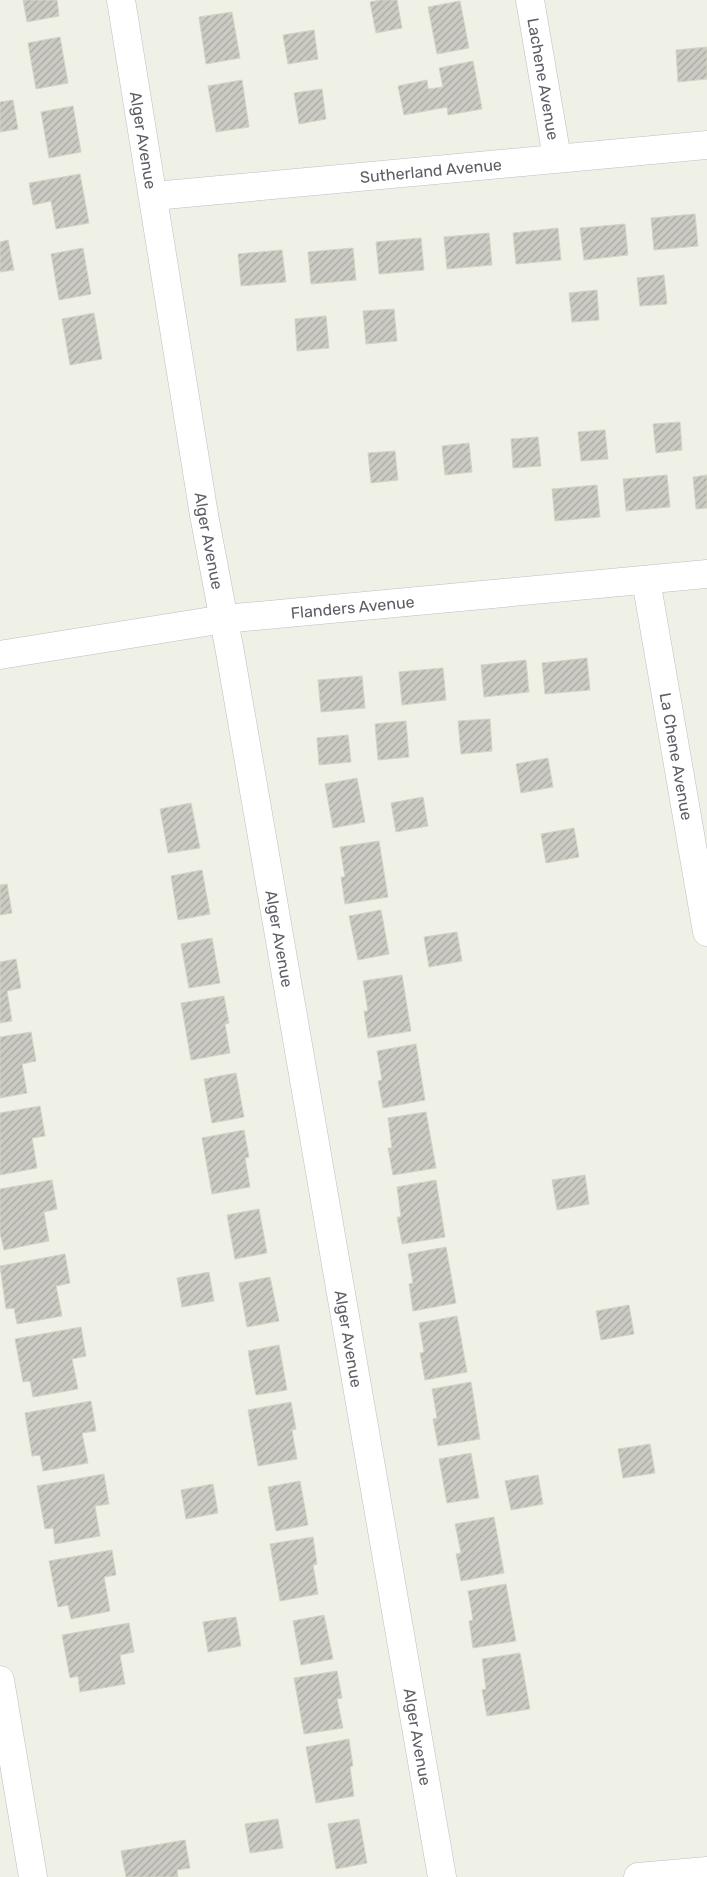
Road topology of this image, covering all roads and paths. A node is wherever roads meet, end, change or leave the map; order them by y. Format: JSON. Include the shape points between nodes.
{"nodes":[{"id":1,"x":121,"y":0,"type":"edge"},
{"id":2,"x":530,"y":0,"type":"edge"},
{"id":3,"x":707,"y":145,"type":"edge"},
{"id":4,"x":557,"y":158,"type":"junction"},
{"id":5,"x":154,"y":196,"type":"junction"},
{"id":6,"x":707,"y":574,"type":"edge"},
{"id":7,"x":646,"y":580,"type":"junction"},
{"id":8,"x":224,"y":618,"type":"junction"},
{"id":9,"x":0,"y":655,"type":"edge"},
{"id":10,"x":707,"y":932,"type":"edge"},
{"id":11,"x":0,"y":1680,"type":"edge"},
{"id":12,"x":707,"y":1871,"type":"edge"},
{"id":13,"x":33,"y":1877,"type":"edge"},
{"id":14,"x":442,"y":1877,"type":"edge"},
{"id":15,"x":638,"y":1877,"type":"edge"}],
"edges":[{"from":1,"to":5,"type":"street","name":"Alger Avenue"},
{"from":2,"to":4,"type":"street","name":"Lachene Avenue"},
{"from":3,"to":4,"type":"street","name":"Sutherland Avenue"},
{"from":4,"to":5,"type":"street","name":"Sutherland Avenue"},
{"from":5,"to":8,"type":"street","name":"Alger Avenue","via":[[204,515]]},
{"from":6,"to":7,"type":"street","name":"Flanders Avenue"},
{"from":7,"to":8,"type":"street","name":"Flanders Avenue"},
{"from":7,"to":10,"type":"street","name":"La Chene Avenue"},
{"from":8,"to":9,"type":"street","name":"Flanders Avenue"},
{"from":8,"to":14,"type":"street","name":"Alger Avenue"},
{"from":11,"to":13,"type":"street"},
{"from":12,"to":15,"type":"street"}]}
